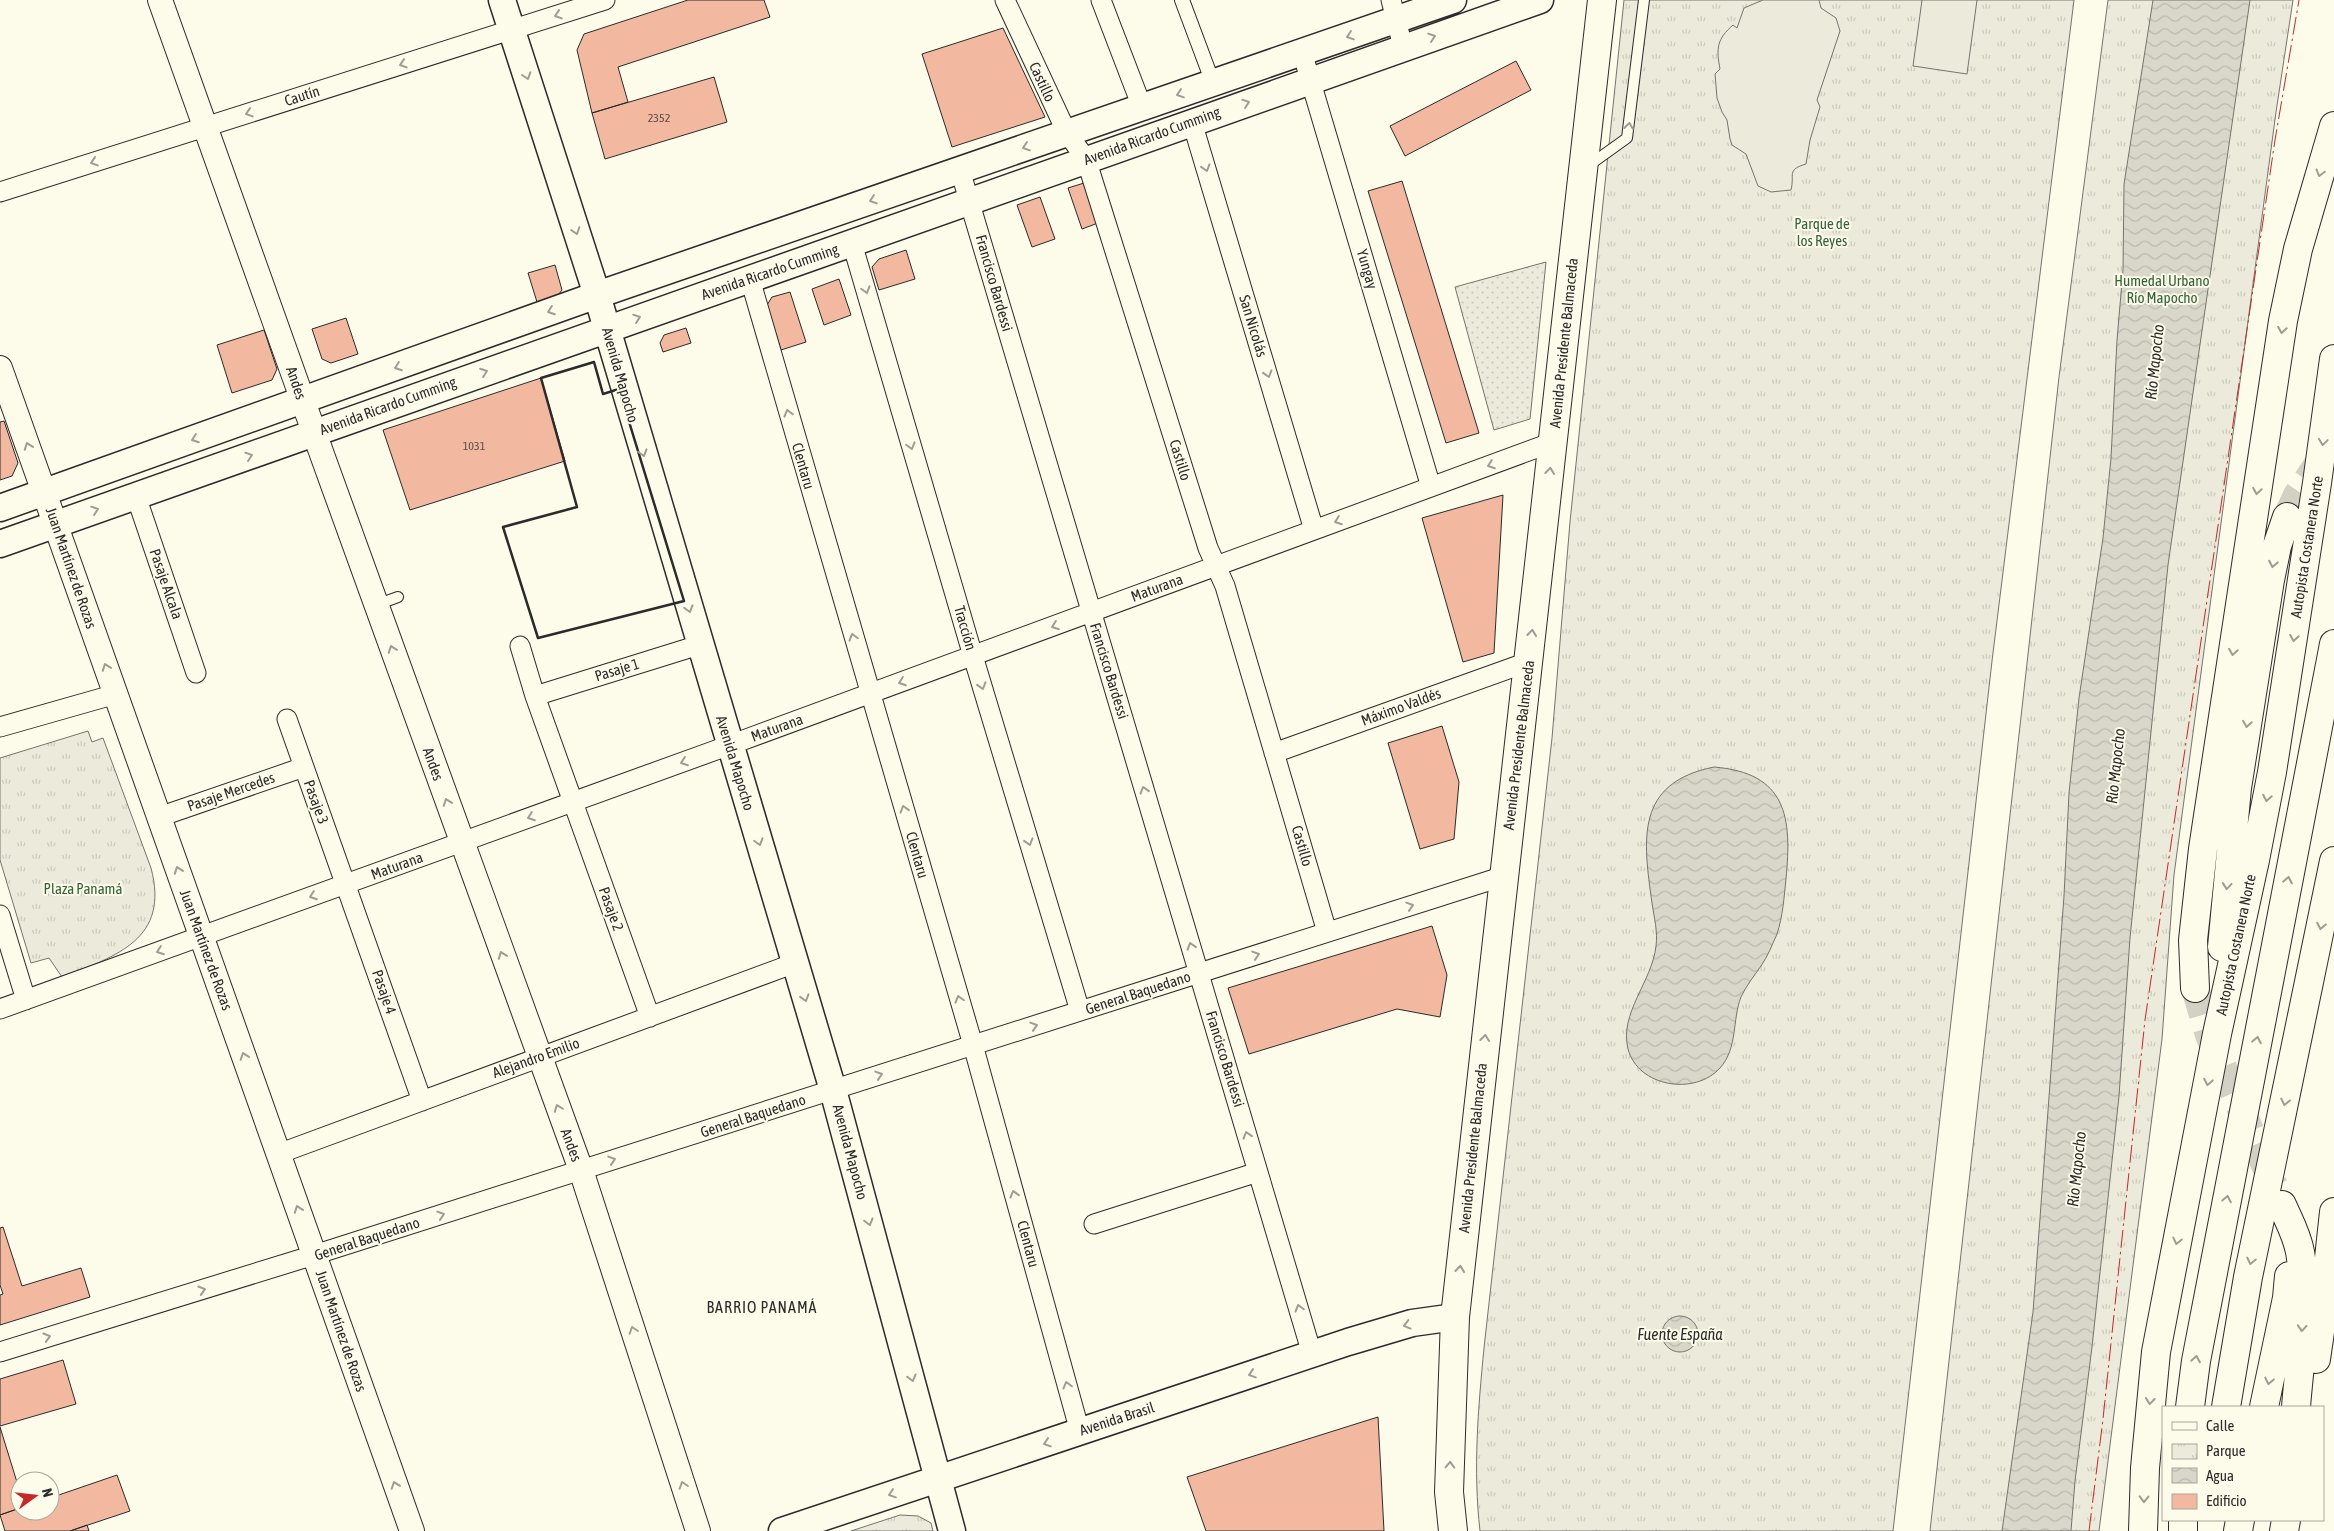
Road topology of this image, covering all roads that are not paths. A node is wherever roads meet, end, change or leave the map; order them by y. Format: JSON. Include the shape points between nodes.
{"nodes":[{"id":1,"x":160,"y":0,"type":"edge"},
{"id":2,"x":502,"y":0,"type":"edge"},
{"id":3,"x":605,"y":0,"type":"edge"},
{"id":4,"x":1005,"y":0,"type":"edge"},
{"id":5,"x":1100,"y":0,"type":"edge"},
{"id":6,"x":1182,"y":0,"type":"edge"},
{"id":7,"x":1453,"y":0,"type":"edge"},
{"id":8,"x":1540,"y":0,"type":"edge"},
{"id":9,"x":1602,"y":0,"type":"edge"},
{"id":10,"x":1644,"y":0,"type":"edge"},
{"id":11,"x":1394,"y":10,"type":"edge"},
{"id":12,"x":512,"y":29,"type":"junction"},
{"id":13,"x":1403,"y":48,"type":"junction"},
{"id":14,"x":1302,"y":52,"type":"junction"},
{"id":15,"x":1311,"y":80,"type":"junction"},
{"id":16,"x":1213,"y":83,"type":"junction"},
{"id":17,"x":1142,"y":107,"type":"junction"},
{"id":18,"x":1192,"y":122,"type":"junction"},
{"id":19,"x":206,"y":126,"type":"junction"},
{"id":20,"x":2334,"y":126,"type":"edge"},
{"id":21,"x":1067,"y":133,"type":"junction"},
{"id":22,"x":1086,"y":159,"type":"junction"},
{"id":23,"x":960,"y":170,"type":"junction"},
{"id":24,"x":1583,"y":170,"type":"junction"},
{"id":25,"x":0,"y":192,"type":"edge"},
{"id":26,"x":970,"y":202,"type":"junction"},
{"id":27,"x":852,"y":243,"type":"junction"},
{"id":28,"x":750,"y":279,"type":"junction"},
{"id":29,"x":596,"y":295,"type":"junction"},
{"id":30,"x":607,"y":329,"type":"junction"},
{"id":31,"x":2334,"y":360,"type":"edge"},
{"id":32,"x":0,"y":368,"type":"edge"},
{"id":33,"x":303,"y":401,"type":"junction"},
{"id":34,"x":314,"y":433,"type":"junction"},
{"id":35,"x":1553,"y":442,"type":"junction"},
{"id":36,"x":1430,"y":487,"type":"junction"},
{"id":37,"x":45,"y":492,"type":"junction"},
{"id":38,"x":136,"y":496,"type":"junction"},
{"id":39,"x":0,"y":508,"type":"edge"},
{"id":40,"x":2287,"y":517,"type":"tunnel mouth"},
{"id":41,"x":56,"y":524,"type":"junction"},
{"id":42,"x":1314,"y":530,"type":"junction"},
{"id":43,"x":0,"y":544,"type":"edge"},
{"id":44,"x":1215,"y":566,"type":"junction"},
{"id":45,"x":1091,"y":612,"type":"junction"},
{"id":46,"x":2334,"y":644,"type":"edge"},
{"id":47,"x":699,"y":645,"type":"junction"},
{"id":48,"x":520,"y":646,"type":"dead end"},
{"id":49,"x":973,"y":656,"type":"junction"},
{"id":50,"x":1528,"y":662,"type":"junction"},
{"id":51,"x":196,"y":673,"type":"dead end"},
{"id":52,"x":116,"y":694,"type":"junction"},
{"id":53,"x":869,"y":694,"type":"junction"},
{"id":54,"x":535,"y":696,"type":"junction"},
{"id":55,"x":287,"y":719,"type":"dead end"},
{"id":56,"x":0,"y":727,"type":"edge"},
{"id":57,"x":730,"y":745,"type":"junction"},
{"id":58,"x":1274,"y":753,"type":"junction"},
{"id":59,"x":304,"y":767,"type":"junction"},
{"id":60,"x":573,"y":802,"type":"junction"},
{"id":61,"x":159,"y":817,"type":"junction"},
{"id":62,"x":461,"y":842,"type":"junction"},
{"id":63,"x":2334,"y":861,"type":"edge"},
{"id":64,"x":1504,"y":876,"type":"junction"},
{"id":65,"x":346,"y":884,"type":"junction"},
{"id":66,"x":0,"y":914,"type":"edge"},
{"id":67,"x":1328,"y":932,"type":"junction"},
{"id":68,"x":201,"y":936,"type":"junction"},
{"id":69,"x":795,"y":963,"type":"junction"},
{"id":70,"x":1199,"y":973,"type":"junction"},
{"id":71,"x":2194,"y":988,"type":"tunnel mouth"},
{"id":72,"x":26,"y":1000,"type":"junction"},
{"id":73,"x":0,"y":1009,"type":"edge"},
{"id":74,"x":1080,"y":1011,"type":"junction"},
{"id":75,"x":650,"y":1017,"type":"junction"},
{"id":76,"x":2217,"y":1034,"type":"junction"},
{"id":77,"x":973,"y":1045,"type":"junction"},
{"id":78,"x":539,"y":1058,"type":"junction"},
{"id":79,"x":833,"y":1090,"type":"junction"},
{"id":80,"x":422,"y":1101,"type":"junction"},
{"id":81,"x":278,"y":1154,"type":"junction"},
{"id":82,"x":581,"y":1170,"type":"junction"},
{"id":83,"x":1258,"y":1172,"type":"junction"},
{"id":84,"x":2334,"y":1212,"type":"edge"},
{"id":85,"x":1094,"y":1224,"type":"dead end"},
{"id":86,"x":314,"y":1255,"type":"junction"},
{"id":87,"x":1454,"y":1317,"type":"junction"},
{"id":88,"x":0,"y":1352,"type":"edge"},
{"id":89,"x":1312,"y":1354,"type":"junction"},
{"id":90,"x":2190,"y":1406,"type":"edge"},
{"id":91,"x":2226,"y":1406,"type":"edge"},
{"id":92,"x":2264,"y":1406,"type":"edge"},
{"id":93,"x":2296,"y":1406,"type":"edge"},
{"id":94,"x":2307,"y":1406,"type":"edge"},
{"id":95,"x":1080,"y":1432,"type":"junction"},
{"id":96,"x":939,"y":1478,"type":"junction"},
{"id":97,"x":1449,"y":1492,"type":"junction"},
{"id":98,"x":412,"y":1531,"type":"edge"},
{"id":99,"x":698,"y":1531,"type":"edge"},
{"id":100,"x":785,"y":1531,"type":"edge"},
{"id":101,"x":952,"y":1531,"type":"edge"},
{"id":102,"x":1441,"y":1531,"type":"edge"},
{"id":103,"x":1453,"y":1531,"type":"edge"},
{"id":104,"x":2143,"y":1531,"type":"edge"}],
"edges":[{"from":1,"to":19,"type":"street","name":"Andes"},
{"from":2,"to":12,"type":"main road","name":"Avenida Mapocho"},
{"from":3,"to":12,"type":"street","name":"Cautín","one_way":true},
{"from":4,"to":21,"type":"street","name":"Castillo"},
{"from":5,"to":17,"type":"street"},
{"from":6,"to":16,"type":"street"},
{"from":7,"to":11,"type":"main road","name":"Avenida Ricardo Cumming"},
{"from":13,"to":8,"type":"main road","name":"Avenida Ricardo Cumming","one_way":true},
{"from":9,"to":24,"type":"main road","name":"Avenida Presidente Balmaceda"},
{"from":24,"to":10,"type":"lane","one_way":true,"via":[[1628,138]]},
{"from":11,"to":13,"type":"street"},
{"from":11,"to":14,"type":"main road","name":"Avenida Ricardo Cumming","one_way":true},
{"from":12,"to":19,"type":"street","name":"Cautín","one_way":true},
{"from":12,"to":29,"type":"main road","name":"Avenida Mapocho","one_way":true},
{"from":13,"to":15,"type":"main road","name":"Avenida Ricardo Cumming"},
{"from":14,"to":15,"type":"street","name":"Yungay"},
{"from":14,"to":16,"type":"main road","name":"Avenida Ricardo Cumming"},
{"from":18,"to":15,"type":"main road","name":"Avenida Ricardo Cumming","one_way":true},
{"from":15,"to":36,"type":"street","name":"Yungay"},
{"from":16,"to":17,"type":"main road","name":"Avenida Ricardo Cumming","one_way":true},
{"from":17,"to":21,"type":"main road","name":"Avenida Ricardo Cumming"},
{"from":18,"to":22,"type":"main road","name":"Avenida Ricardo Cumming"},
{"from":18,"to":42,"type":"street","name":"San Nicolás","one_way":true},
{"from":19,"to":25,"type":"street","name":"Cautín","one_way":true},
{"from":19,"to":33,"type":"street","name":"Andes"},
{"from":20,"to":71,"type":"main road","one_way":true,"via":[[2298,249],[2283,321],[2203,849],[2193,940]]},
{"from":21,"to":22,"type":"street","name":"Castillo"},
{"from":21,"to":23,"type":"main road","name":"Avenida Ricardo Cumming","one_way":true},
{"from":22,"to":26,"type":"main road","name":"Avenida Ricardo Cumming"},
{"from":22,"to":44,"type":"street","name":"Castillo"},
{"from":23,"to":26,"type":"street","name":"Francisco Bardessi"},
{"from":23,"to":29,"type":"main road","name":"Avenida Ricardo Cumming","one_way":true},
{"from":24,"to":35,"type":"main road","name":"Avenida Presidente Balmaceda"},
{"from":26,"to":27,"type":"main road","name":"Avenida Ricardo Cumming"},
{"from":26,"to":45,"type":"street","name":"Francisco Bardessi"},
{"from":27,"to":28,"type":"main road","name":"Avenida Ricardo Cumming"},
{"from":27,"to":49,"type":"street","name":"Tracción","one_way":true},
{"from":30,"to":28,"type":"main road","name":"Avenida Ricardo Cumming","one_way":true},
{"from":53,"to":28,"type":"street","name":"Clentaru","one_way":true},
{"from":29,"to":30,"type":"main road","name":"Avenida Mapocho"},
{"from":29,"to":33,"type":"main road","name":"Avenida Ricardo Cumming","one_way":true},
{"from":34,"to":30,"type":"main road","name":"Avenida Ricardo Cumming","one_way":true},
{"from":30,"to":47,"type":"main road","name":"Avenida Mapocho","one_way":true},
{"from":31,"to":76,"type":"main road","name":"Autopista Costanera Norte","one_way":true,"via":[[2272,772]]},
{"from":37,"to":32,"type":"street","name":"Juan Martínez de Rozas","one_way":true},
{"from":33,"to":34,"type":"street","name":"Andes"},
{"from":33,"to":37,"type":"main road","name":"Avenida Ricardo Cumming","one_way":true},
{"from":38,"to":34,"type":"main road","name":"Avenida Ricardo Cumming","one_way":true},
{"from":62,"to":34,"type":"street","name":"Andes","one_way":true,"via":[[387,601]]},
{"from":35,"to":36,"type":"street","name":"Maturana","one_way":true},
{"from":50,"to":35,"type":"main road","name":"Avenida Presidente Balmaceda","one_way":true},
{"from":36,"to":42,"type":"street","name":"Maturana","one_way":true},
{"from":37,"to":39,"type":"main road","name":"Avenida Ricardo Cumming"},
{"from":37,"to":41,"type":"street","name":"Juan Martínez de Rozas"},
{"from":41,"to":38,"type":"main road","name":"Avenida Ricardo Cumming","one_way":true},
{"from":38,"to":51,"type":"street","name":"Pasaje Alcala"},
{"from":40,"to":76,"type":"main road","one_way":true,"via":[[2270,580],[2237,788]]},
{"from":41,"to":43,"type":"main road","name":"Avenida Ricardo Cumming"},
{"from":52,"to":41,"type":"street","name":"Juan Martínez de Rozas","one_way":true},
{"from":42,"to":44,"type":"street","name":"Maturana"},
{"from":44,"to":45,"type":"street","name":"Maturana"},
{"from":44,"to":58,"type":"street","name":"Castillo","via":[[1225,586]]},
{"from":45,"to":49,"type":"street","name":"Maturana","one_way":true},
{"from":70,"to":45,"type":"street","name":"Francisco Bardessi","one_way":true},
{"from":90,"to":46,"type":"main road","one_way":true,"via":[[2202,1326]]},
{"from":47,"to":54,"type":"street","name":"Pasaje 1"},
{"from":47,"to":57,"type":"main road","name":"Avenida Mapocho"},
{"from":48,"to":54,"type":"street"},
{"from":49,"to":53,"type":"street","name":"Maturana","one_way":true},
{"from":49,"to":74,"type":"street","name":"Tracción","one_way":true},
{"from":50,"to":58,"type":"street","name":"Máximo Valdés"},
{"from":50,"to":64,"type":"main road","name":"Avenida Presidente Balmaceda"},
{"from":52,"to":56,"type":"street"},
{"from":52,"to":61,"type":"street","name":"Juan Martínez de Rozas"},
{"from":53,"to":57,"type":"street","name":"Maturana"},
{"from":77,"to":53,"type":"street","name":"Clentaru","one_way":true},
{"from":54,"to":60,"type":"street"},
{"from":55,"to":59,"type":"street","name":"Pasaje 3"},
{"from":57,"to":60,"type":"street","name":"Maturana","one_way":true},
{"from":57,"to":69,"type":"main road","name":"Avenida Mapocho","one_way":true},
{"from":58,"to":67,"type":"street","name":"Castillo"},
{"from":59,"to":61,"type":"street","name":"Pasaje Mercedes"},
{"from":59,"to":65,"type":"street","name":"Pasaje 3"},
{"from":60,"to":62,"type":"street","name":"Maturana","one_way":true},
{"from":60,"to":75,"type":"street","name":"Pasaje 2"},
{"from":68,"to":61,"type":"street","name":"Juan Martínez de Rozas","one_way":true},
{"from":62,"to":65,"type":"street","name":"Maturana"},
{"from":78,"to":62,"type":"street","name":"Andes","one_way":true},
{"from":63,"to":91,"type":"main road","one_way":true,"via":[[2248,1276]]},
{"from":67,"to":64,"type":"street","name":"General Baquedano","one_way":true},
{"from":87,"to":64,"type":"main road","name":"Avenida Presidente Balmaceda","one_way":true},
{"from":65,"to":68,"type":"street","name":"Maturana","one_way":true},
{"from":65,"to":80,"type":"street","name":"Pasaje 4"},
{"from":66,"to":72,"type":"street"},
{"from":70,"to":67,"type":"street","name":"General Baquedano","one_way":true},
{"from":68,"to":72,"type":"street","name":"Maturana","one_way":true},
{"from":81,"to":68,"type":"street","name":"Juan Martínez de Rozas","one_way":true},
{"from":69,"to":75,"type":"street","name":"Alejandro Emilio"},
{"from":69,"to":79,"type":"main road","name":"Avenida Mapocho","one_way":true},
{"from":70,"to":74,"type":"street","name":"General Baquedano"},
{"from":83,"to":70,"type":"street","name":"Francisco Bardessi","one_way":true},
{"from":72,"to":73,"type":"street","name":"Maturana"},
{"from":77,"to":74,"type":"street","name":"General Baquedano","one_way":true},
{"from":75,"to":78,"type":"street","name":"Alejandro Emilio"},
{"from":76,"to":104,"type":"main road","name":"Autopista Costanera Norte","one_way":true,"via":[[2156,1352],[2144,1468]]},
{"from":79,"to":77,"type":"street","name":"General Baquedano","one_way":true},
{"from":95,"to":77,"type":"street","name":"Clentaru","one_way":true},
{"from":78,"to":80,"type":"street","name":"Alejandro Emilio"},
{"from":82,"to":78,"type":"street","name":"Andes","one_way":true},
{"from":82,"to":79,"type":"street","name":"General Baquedano","one_way":true},
{"from":79,"to":96,"type":"main road","name":"Avenida Mapocho","one_way":true},
{"from":80,"to":81,"type":"street","name":"Alejandro Emilio"},
{"from":86,"to":81,"type":"street","name":"Juan Martínez de Rozas","one_way":true},
{"from":86,"to":82,"type":"street","name":"General Baquedano","one_way":true},
{"from":99,"to":82,"type":"street","name":"Andes","one_way":true},
{"from":83,"to":85,"type":"street"},
{"from":89,"to":83,"type":"street","name":"Francisco Bardessi","one_way":true},
{"from":84,"to":94,"type":"main road","via":[[2324,1304]]},
{"from":88,"to":86,"type":"street","name":"General Baquedano","one_way":true},
{"from":98,"to":86,"type":"street","name":"Juan Martínez de Rozas","one_way":true},
{"from":87,"to":89,"type":"main road","name":"Avenida Brasil","one_way":true,"via":[[1412,1323]]},
{"from":97,"to":87,"type":"main road","name":"Avenida Presidente Balmaceda","one_way":true},
{"from":89,"to":95,"type":"main road","name":"Avenida Brasil","one_way":true},
{"from":92,"to":93,"type":"main road","via":[[2287,1298],[2290,1232],[2284,1209],[2296,1234],[2303,1275],[2304,1304]]},
{"from":95,"to":96,"type":"main road","name":"Avenida Brasil","one_way":true},
{"from":96,"to":100,"type":"main road","name":"Avenida Brasil","one_way":true},
{"from":96,"to":101,"type":"main road","name":"Avenida Mapocho"},
{"from":97,"to":102,"type":"main road","name":"Avenida Presidente Balmaceda"},
{"from":97,"to":103,"type":"main road","name":"Avenida Presidente Balmaceda"}]}
